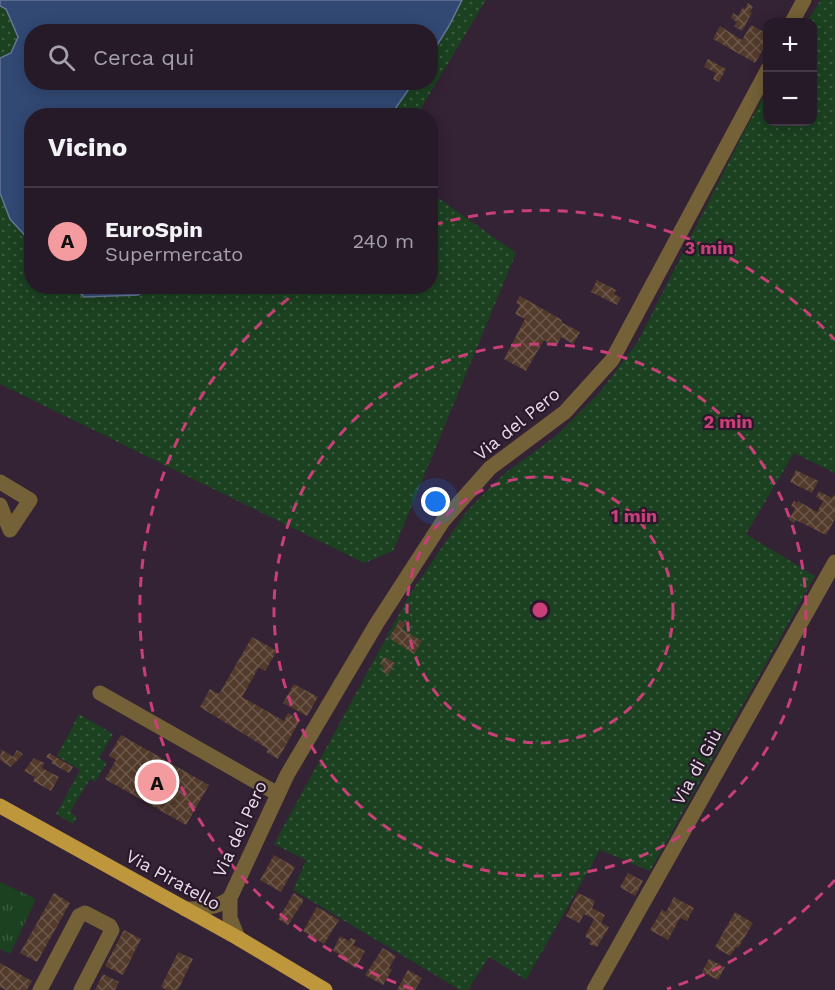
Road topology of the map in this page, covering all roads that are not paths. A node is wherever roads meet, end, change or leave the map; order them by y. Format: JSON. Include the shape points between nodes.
{"nodes":[{"id":1,"x":804,"y":0,"type":"edge"},
{"id":2,"x":794,"y":18,"type":"edge"},
{"id":3,"x":766,"y":72,"type":"edge"},
{"id":4,"x":0,"y":482,"type":"edge"},
{"id":5,"x":0,"y":505,"type":"edge"},
{"id":6,"x":835,"y":562,"type":"edge"},
{"id":7,"x":100,"y":693,"type":"dead end"},
{"id":8,"x":278,"y":794,"type":"junction"},
{"id":9,"x":0,"y":806,"type":"edge"},
{"id":10,"x":230,"y":898,"type":"junction"},
{"id":11,"x":186,"y":909,"type":"junction"},
{"id":12,"x":238,"y":938,"type":"junction"},
{"id":13,"x":40,"y":990,"type":"edge"},
{"id":14,"x":81,"y":990,"type":"edge"},
{"id":15,"x":325,"y":990,"type":"edge"},
{"id":16,"x":594,"y":990,"type":"edge"}],
"edges":[{"from":1,"to":2,"type":"street"},
{"from":3,"to":8,"type":"street","name":"Via del Pero","via":[[612,360],[565,412],[490,468],[443,521],[365,641]]},
{"from":4,"to":5,"type":"street","via":[[30,500],[10,530]]},
{"from":6,"to":16,"type":"street","name":"Via di Giù"},
{"from":7,"to":8,"type":"street"},
{"from":8,"to":10,"type":"street","name":"Via del Pero"},
{"from":9,"to":11,"type":"main road","name":"Via Piratello"},
{"from":10,"to":11,"type":"street","name":"Via del Pero","via":[[213,907]]},
{"from":10,"to":12,"type":"street","name":"Via del Pero","via":[[230,918]]},
{"from":11,"to":12,"type":"main road","name":"Via Piratello"},
{"from":12,"to":15,"type":"main road","name":"Via Piratello"},
{"from":13,"to":14,"type":"street","via":[[79,916],[85,913],[112,930]]}]}
